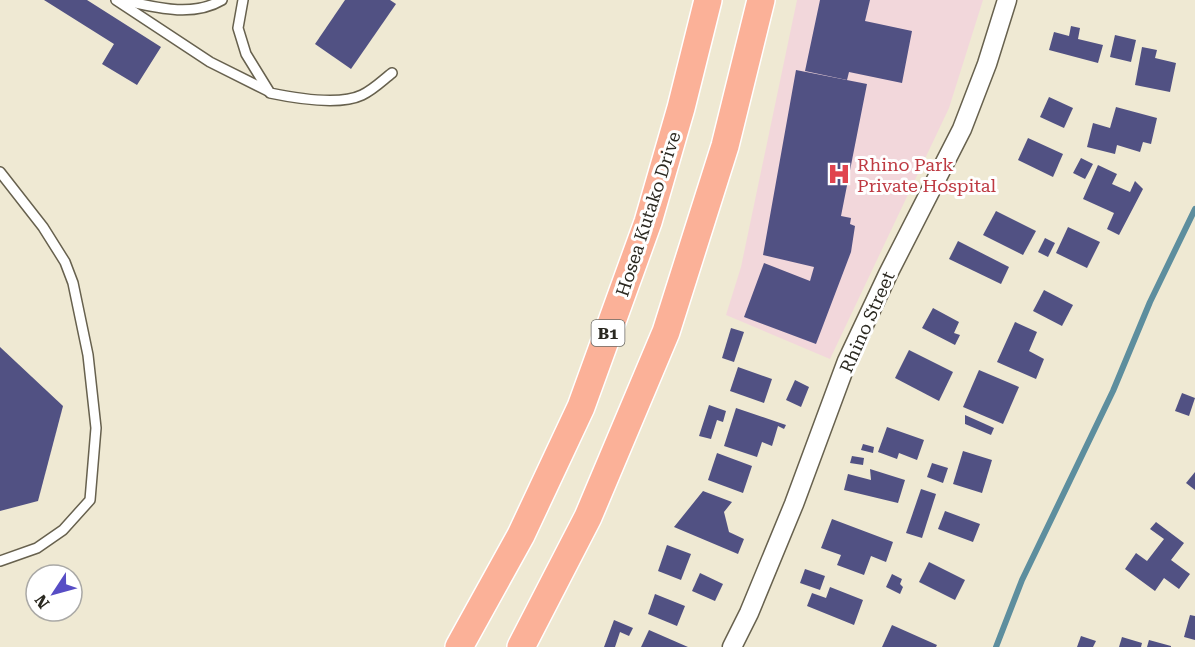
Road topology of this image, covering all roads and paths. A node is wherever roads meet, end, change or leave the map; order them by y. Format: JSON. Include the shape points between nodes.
{"nodes":[{"id":1,"x":116,"y":0,"type":"edge"},
{"id":2,"x":122,"y":0,"type":"edge"},
{"id":3,"x":176,"y":0,"type":"edge"},
{"id":4,"x":222,"y":0,"type":"edge"},
{"id":5,"x":243,"y":0,"type":"edge"},
{"id":6,"x":708,"y":0,"type":"edge"},
{"id":7,"x":1007,"y":0,"type":"edge"},
{"id":8,"x":762,"y":3,"type":"edge"},
{"id":9,"x":179,"y":10,"type":"junction"},
{"id":10,"x":392,"y":73,"type":"dead end"},
{"id":11,"x":270,"y":93,"type":"junction"},
{"id":12,"x":0,"y":172,"type":"edge"},
{"id":13,"x":0,"y":561,"type":"edge"},
{"id":14,"x":459,"y":647,"type":"edge"},
{"id":15,"x":521,"y":647,"type":"edge"},
{"id":16,"x":732,"y":647,"type":"edge"}],
"edges":[{"from":1,"to":11,"type":"lane","via":[[210,62]]},
{"from":2,"to":9,"type":"lane"},
{"from":3,"to":9,"type":"lane"},
{"from":4,"to":9,"type":"lane","via":[[210,7]]},
{"from":5,"to":11,"type":"lane","via":[[238,28],[246,54]]},
{"from":6,"to":14,"type":"main road","name":"Hosea Kutako Drive","number":"B1","via":[[648,222],[581,407],[521,535]]},
{"from":7,"to":16,"type":"street","name":"Rhino Street","via":[[962,129],[847,361],[794,504]]},
{"from":8,"to":15,"type":"main road","via":[[724,146],[666,332],[588,517]]},
{"from":10,"to":11,"type":"lane","via":[[362,96],[300,99]]},
{"from":12,"to":13,"type":"lane","via":[[43,227],[73,283],[88,355],[96,428],[90,500],[63,530],[37,548]]}]}
